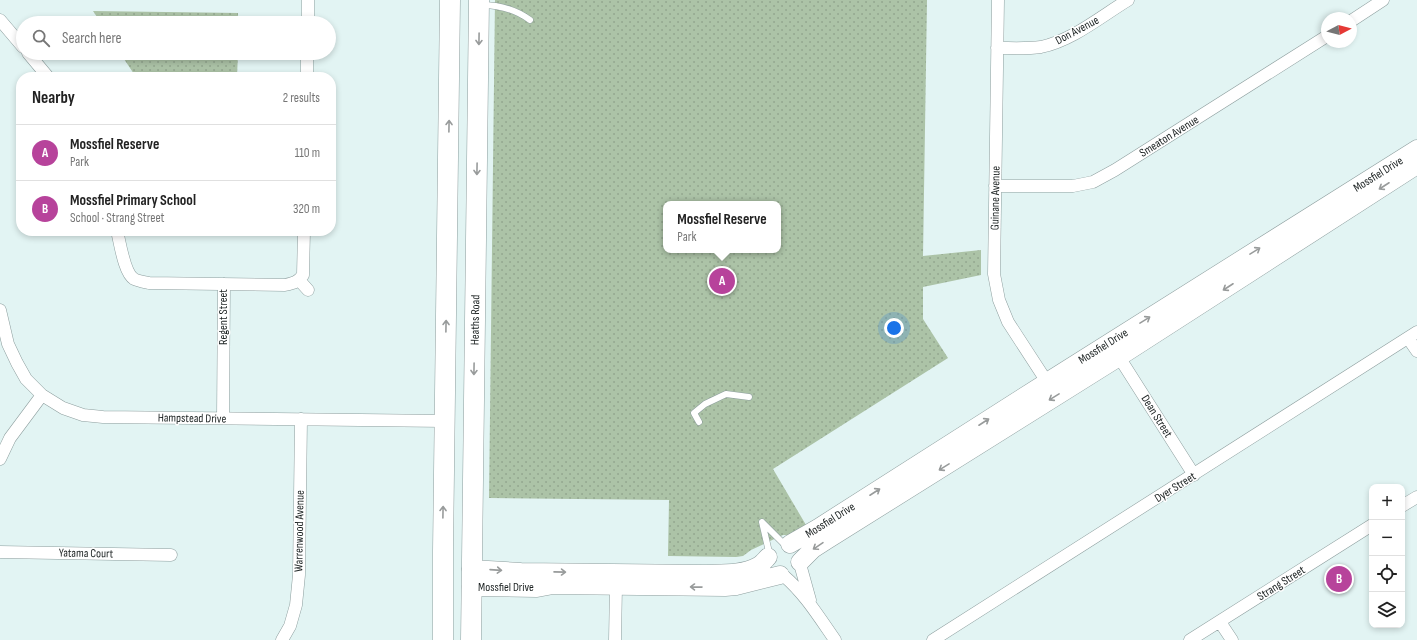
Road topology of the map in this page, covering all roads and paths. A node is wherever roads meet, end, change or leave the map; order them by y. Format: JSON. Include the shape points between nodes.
{"nodes":[{"id":1,"x":308,"y":0,"type":"edge"},
{"id":2,"x":450,"y":0,"type":"edge"},
{"id":3,"x":998,"y":0,"type":"edge"},
{"id":4,"x":1128,"y":0,"type":"edge"},
{"id":5,"x":1383,"y":0,"type":"edge"},
{"id":6,"x":479,"y":2,"type":"edge"},
{"id":7,"x":308,"y":16,"type":"edge"},
{"id":8,"x":1357,"y":16,"type":"edge"},
{"id":9,"x":0,"y":20,"type":"edge"},
{"id":10,"x":530,"y":20,"type":"dead end"},
{"id":11,"x":16,"y":39,"type":"edge"},
{"id":12,"x":1321,"y":40,"type":"edge"},
{"id":13,"x":997,"y":48,"type":"junction"},
{"id":14,"x":34,"y":60,"type":"edge"},
{"id":15,"x":307,"y":60,"type":"edge"},
{"id":16,"x":44,"y":72,"type":"edge"},
{"id":17,"x":307,"y":72,"type":"edge"},
{"id":18,"x":1417,"y":149,"type":"edge"},
{"id":19,"x":1417,"y":165,"type":"edge"},
{"id":20,"x":995,"y":186,"type":"junction"},
{"id":21,"x":118,"y":236,"type":"edge"},
{"id":22,"x":304,"y":236,"type":"edge"},
{"id":23,"x":299,"y":280,"type":"junction"},
{"id":24,"x":224,"y":284,"type":"junction"},
{"id":25,"x":308,"y":290,"type":"dead end"},
{"id":26,"x":0,"y":310,"type":"edge"},
{"id":27,"x":1413,"y":335,"type":"edge"},
{"id":28,"x":1417,"y":352,"type":"edge"},
{"id":29,"x":1119,"y":357,"type":"junction"},
{"id":30,"x":1047,"y":382,"type":"junction"},
{"id":31,"x":42,"y":395,"type":"junction"},
{"id":32,"x":749,"y":397,"type":"dead end"},
{"id":33,"x":223,"y":418,"type":"junction"},
{"id":34,"x":301,"y":419,"type":"junction"},
{"id":35,"x":445,"y":420,"type":"junction"},
{"id":36,"x":474,"y":420,"type":"junction"},
{"id":37,"x":699,"y":422,"type":"dead end"},
{"id":38,"x":0,"y":459,"type":"edge"},
{"id":39,"x":1194,"y":475,"type":"junction"},
{"id":40,"x":1417,"y":497,"type":"edge"},
{"id":41,"x":1405,"y":504,"type":"edge"},
{"id":42,"x":1369,"y":527,"type":"edge"},
{"id":43,"x":778,"y":549,"type":"junction"},
{"id":44,"x":0,"y":552,"type":"edge"},
{"id":45,"x":171,"y":555,"type":"dead end"},
{"id":46,"x":800,"y":563,"type":"junction"},
{"id":47,"x":782,"y":575,"type":"junction"},
{"id":48,"x":442,"y":576,"type":"junction"},
{"id":49,"x":471,"y":578,"type":"junction"},
{"id":50,"x":616,"y":579,"type":"junction"},
{"id":51,"x":812,"y":605,"type":"junction"},
{"id":52,"x":1220,"y":622,"type":"junction"},
{"id":53,"x":282,"y":640,"type":"edge"},
{"id":54,"x":443,"y":640,"type":"edge"},
{"id":55,"x":471,"y":640,"type":"edge"},
{"id":56,"x":615,"y":640,"type":"edge"},
{"id":57,"x":835,"y":640,"type":"edge"},
{"id":58,"x":933,"y":640,"type":"edge"},
{"id":59,"x":1190,"y":640,"type":"edge"},
{"id":60,"x":1232,"y":640,"type":"edge"}],
"edges":[{"from":1,"to":7,"type":"street"},
{"from":35,"to":2,"type":"main road","one_way":true},
{"from":3,"to":13,"type":"street","name":"Guinane Avenue"},
{"from":4,"to":13,"type":"street","name":"Don Avenue","via":[[1056,43],[1039,47]]},
{"from":5,"to":8,"type":"street"},
{"from":6,"to":10,"type":"lane","via":[[511,9]]},
{"from":6,"to":36,"type":"main road","name":"Heaths Road","one_way":true},
{"from":9,"to":11,"type":"street"},
{"from":12,"to":20,"type":"street","name":"Smeaton Avenue","via":[[1094,182],[1073,186]]},
{"from":13,"to":20,"type":"street","name":"Guinane Avenue"},
{"from":14,"to":16,"type":"street"},
{"from":15,"to":17,"type":"street"},
{"from":30,"to":18,"type":"street","name":"Mossfiel Drive","one_way":true},
{"from":19,"to":29,"type":"street","name":"Mossfiel Drive","one_way":true},
{"from":20,"to":30,"type":"street","name":"Guinane Avenue","via":[[994,274],[999,300],[1008,322]]},
{"from":21,"to":24,"type":"street","name":"Regent Street","via":[[130,282]]},
{"from":22,"to":23,"type":"street","via":[[304,269]]},
{"from":23,"to":24,"type":"street","via":[[285,285]]},
{"from":23,"to":25,"type":"street"},
{"from":24,"to":33,"type":"street","name":"Regent Street"},
{"from":26,"to":31,"type":"street","name":"Hampstead Drive","via":[[8,344],[16,363],[26,379]]},
{"from":27,"to":28,"type":"street"},
{"from":27,"to":39,"type":"street","name":"Dyer Street"},
{"from":29,"to":39,"type":"street","name":"Dean Street"},
{"from":29,"to":46,"type":"street","name":"Mossfiel Drive","one_way":true,"via":[[827,540],[812,550]]},
{"from":43,"to":30,"type":"street","name":"Mossfiel Drive","one_way":true,"via":[[818,528]]},
{"from":31,"to":33,"type":"street","name":"Hampstead Drive","via":[[63,408],[83,415]]},
{"from":31,"to":38,"type":"street","via":[[10,438]]},
{"from":32,"to":37,"type":"lane","via":[[726,394],[705,404],[694,413]]},
{"from":33,"to":34,"type":"street","name":"Hampstead Drive"},
{"from":34,"to":35,"type":"street","name":"Hampstead Drive"},
{"from":34,"to":53,"type":"street","name":"Warrenwood Avenue","via":[[299,575],[296,605],[290,626]]},
{"from":35,"to":36,"type":"main road"},
{"from":48,"to":35,"type":"main road","one_way":true},
{"from":36,"to":49,"type":"main road","name":"Heaths Road"},
{"from":39,"to":58,"type":"street","name":"Dyer Street"},
{"from":40,"to":41,"type":"street"},
{"from":42,"to":52,"type":"street","name":"Strang Street"},
{"from":43,"to":46,"type":"street","via":[[798,552]]},
{"from":43,"to":47,"type":"street","via":[[769,566]]},
{"from":43,"to":50,"type":"street","name":"Mossfiel Drive","via":[[759,565],[730,573]]},
{"from":44,"to":45,"type":"street","name":"Yatama Court"},
{"from":46,"to":47,"type":"street","via":[[794,572]]},
{"from":46,"to":51,"type":"street"},
{"from":47,"to":50,"type":"street","name":"Mossfiel Drive","one_way":true,"via":[[735,586]]},
{"from":47,"to":51,"type":"street","via":[[797,587]]},
{"from":48,"to":49,"type":"main road"},
{"from":48,"to":54,"type":"main road"},
{"from":49,"to":50,"type":"street","name":"Mossfiel Drive","via":[[521,572]]},
{"from":49,"to":55,"type":"main road","name":"Heaths Road"},
{"from":50,"to":56,"type":"street"},
{"from":51,"to":57,"type":"street"},
{"from":52,"to":59,"type":"street","name":"Strang Street"},
{"from":52,"to":60,"type":"street"}]}
